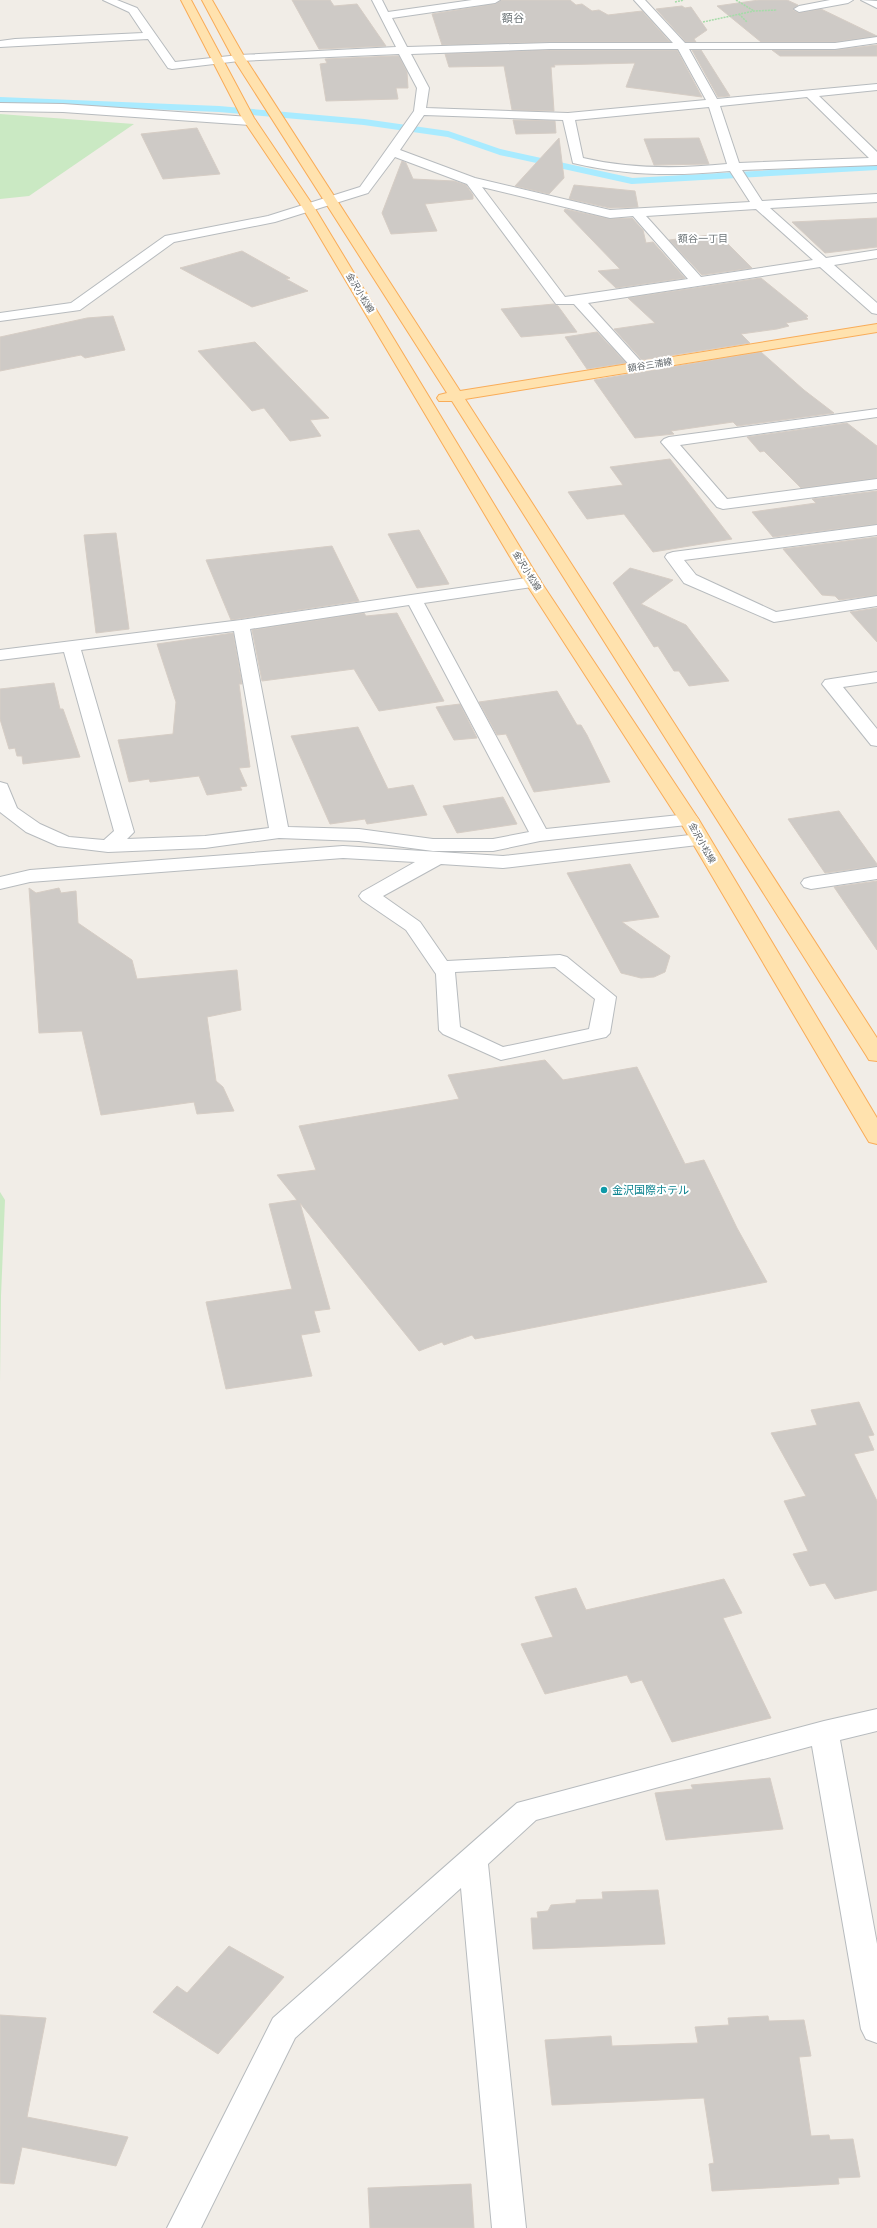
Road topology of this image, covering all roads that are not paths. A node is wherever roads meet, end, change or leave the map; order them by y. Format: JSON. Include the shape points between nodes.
{"nodes":[{"id":1,"x":186,"y":0,"type":"edge"},
{"id":2,"x":207,"y":0,"type":"edge"},
{"id":3,"x":377,"y":0,"type":"edge"},
{"id":4,"x":495,"y":0,"type":"edge"},
{"id":5,"x":639,"y":0,"type":"edge"},
{"id":6,"x":848,"y":0,"type":"edge"},
{"id":7,"x":866,"y":0,"type":"edge"},
{"id":8,"x":112,"y":1,"type":"edge"},
{"id":9,"x":458,"y":2,"type":"edge"},
{"id":10,"x":877,"y":5,"type":"edge"},
{"id":11,"x":799,"y":9,"type":"road end"},
{"id":12,"x":387,"y":15,"type":"junction"},
{"id":13,"x":151,"y":36,"type":"junction"},
{"id":14,"x":877,"y":40,"type":"edge"},
{"id":15,"x":0,"y":44,"type":"edge"},
{"id":16,"x":682,"y":46,"type":"junction"},
{"id":17,"x":405,"y":51,"type":"junction"},
{"id":18,"x":239,"y":58,"type":"junction"},
{"id":19,"x":218,"y":61,"type":"junction"},
{"id":20,"x":877,"y":87,"type":"edge"},
{"id":21,"x":809,"y":93,"type":"junction"},
{"id":22,"x":713,"y":102,"type":"junction"},
{"id":23,"x":0,"y":107,"type":"edge"},
{"id":24,"x":246,"y":114,"type":"junction"},
{"id":25,"x":419,"y":114,"type":"junction"},
{"id":26,"x":568,"y":117,"type":"junction"},
{"id":27,"x":393,"y":152,"type":"junction"},
{"id":28,"x":877,"y":160,"type":"edge"},
{"id":29,"x":738,"y":173,"type":"junction"},
{"id":30,"x":471,"y":181,"type":"junction"},
{"id":31,"x":877,"y":198,"type":"edge"},
{"id":32,"x":329,"y":201,"type":"junction"},
{"id":33,"x":758,"y":204,"type":"junction"},
{"id":34,"x":308,"y":207,"type":"junction"},
{"id":35,"x":636,"y":212,"type":"junction"},
{"id":36,"x":877,"y":254,"type":"edge"},
{"id":37,"x":824,"y":262,"type":"junction"},
{"id":38,"x":698,"y":282,"type":"junction"},
{"id":39,"x":578,"y":300,"type":"junction"},
{"id":40,"x":877,"y":310,"type":"edge"},
{"id":41,"x":0,"y":318,"type":"edge"},
{"id":42,"x":877,"y":328,"type":"edge"},
{"id":43,"x":639,"y":367,"type":"junction"},
{"id":44,"x":456,"y":396,"type":"junction"},
{"id":45,"x":423,"y":400,"type":"junction"},
{"id":46,"x":877,"y":413,"type":"edge"},
{"id":47,"x":877,"y":484,"type":"edge"},
{"id":48,"x":877,"y":530,"type":"edge"},
{"id":49,"x":533,"y":582,"type":"junction"},
{"id":50,"x":416,"y":601,"type":"junction"},
{"id":51,"x":877,"y":601,"type":"edge"},
{"id":52,"x":241,"y":625,"type":"junction"},
{"id":53,"x":70,"y":647,"type":"junction"},
{"id":54,"x":0,"y":656,"type":"edge"},
{"id":55,"x":877,"y":677,"type":"edge"},
{"id":56,"x":877,"y":741,"type":"edge"},
{"id":57,"x":0,"y":788,"type":"edge"},
{"id":58,"x":689,"y":820,"type":"junction"},
{"id":59,"x":279,"y":832,"type":"junction"},
{"id":60,"x":540,"y":835,"type":"junction"},
{"id":61,"x":699,"y":840,"type":"junction"},
{"id":62,"x":108,"y":846,"type":"junction"},
{"id":63,"x":437,"y":858,"type":"junction"},
{"id":64,"x":877,"y":873,"type":"edge"},
{"id":65,"x":0,"y":883,"type":"edge"},
{"id":66,"x":811,"y":883,"type":"dead end"},
{"id":67,"x":441,"y":967,"type":"junction"},
{"id":68,"x":877,"y":1055,"type":"edge"},
{"id":69,"x":877,"y":1137,"type":"edge"},
{"id":70,"x":877,"y":1720,"type":"edge"},
{"id":71,"x":824,"y":1732,"type":"junction"},
{"id":72,"x":473,"y":1860,"type":"junction"},
{"id":73,"x":877,"y":2029,"type":"edge"},
{"id":74,"x":184,"y":2228,"type":"edge"},
{"id":75,"x":509,"y":2228,"type":"edge"}],
"edges":[{"from":1,"to":19,"type":"main road","name":"金沢小松線"},
{"from":2,"to":18,"type":"main road"},
{"from":3,"to":12,"type":"street"},
{"from":4,"to":9,"type":"street"},
{"from":5,"to":16,"type":"street"},
{"from":6,"to":11,"type":"street"},
{"from":7,"to":10,"type":"street"},
{"from":8,"to":13,"type":"street","via":[[133,10]]},
{"from":9,"to":12,"type":"street"},
{"from":12,"to":17,"type":"street"},
{"from":13,"to":15,"type":"street"},
{"from":13,"to":19,"type":"street","via":[[172,66]]},
{"from":14,"to":16,"type":"street","via":[[835,46]]},
{"from":16,"to":17,"type":"street","via":[[550,46]]},
{"from":16,"to":22,"type":"street"},
{"from":17,"to":18,"type":"street"},
{"from":17,"to":25,"type":"street","via":[[423,88]]},
{"from":18,"to":19,"type":"street"},
{"from":18,"to":32,"type":"main road"},
{"from":19,"to":24,"type":"main road","name":"金沢小松線"},
{"from":20,"to":21,"type":"street"},
{"from":21,"to":22,"type":"street"},
{"from":21,"to":28,"type":"street"},
{"from":22,"to":26,"type":"street"},
{"from":22,"to":29,"type":"street"},
{"from":23,"to":24,"type":"street"},
{"from":24,"to":34,"type":"main road","name":"金沢小松線"},
{"from":25,"to":26,"type":"street"},
{"from":25,"to":27,"type":"street"},
{"from":26,"to":29,"type":"street","via":[[577,160],[610,168]]},
{"from":27,"to":30,"type":"street"},
{"from":27,"to":32,"type":"street","via":[[364,190]]},
{"from":28,"to":29,"type":"street"},
{"from":29,"to":33,"type":"street"},
{"from":30,"to":35,"type":"street","via":[[610,214]]},
{"from":30,"to":39,"type":"street","via":[[561,301]]},
{"from":31,"to":33,"type":"street"},
{"from":32,"to":34,"type":"street"},
{"from":32,"to":44,"type":"main road"},
{"from":33,"to":35,"type":"street"},
{"from":33,"to":37,"type":"street"},
{"from":34,"to":41,"type":"street","via":[[270,219],[170,239],[75,307]]},
{"from":34,"to":45,"type":"main road","name":"金沢小松線"},
{"from":35,"to":38,"type":"street"},
{"from":36,"to":37,"type":"street"},
{"from":37,"to":38,"type":"street"},
{"from":37,"to":40,"type":"street"},
{"from":38,"to":39,"type":"street"},
{"from":39,"to":43,"type":"street"},
{"from":42,"to":43,"type":"main road","name":"額谷三浦線"},
{"from":43,"to":44,"type":"main road","name":"額谷三浦線"},
{"from":44,"to":45,"type":"main road","name":"額谷三浦線"},
{"from":44,"to":68,"type":"main road"},
{"from":45,"to":49,"type":"main road","name":"金沢小松線"},
{"from":46,"to":47,"type":"street","via":[[669,442],[723,504]]},
{"from":48,"to":51,"type":"street","via":[[673,557],[690,579],[774,617]]},
{"from":49,"to":50,"type":"street"},
{"from":49,"to":58,"type":"main road","name":"金沢小松線"},
{"from":50,"to":52,"type":"street"},
{"from":50,"to":60,"type":"street"},
{"from":52,"to":53,"type":"street"},
{"from":52,"to":59,"type":"street"},
{"from":53,"to":54,"type":"street"},
{"from":53,"to":62,"type":"street","via":[[124,832]]},
{"from":55,"to":56,"type":"street","via":[[831,684]]},
{"from":57,"to":62,"type":"street","via":[[9,811],[33,828],[65,842]]},
{"from":58,"to":60,"type":"street"},
{"from":58,"to":61,"type":"main road","name":"金沢小松線"},
{"from":59,"to":60,"type":"street","via":[[359,836],[433,845],[493,845]]},
{"from":59,"to":62,"type":"street","via":[[205,842]]},
{"from":61,"to":63,"type":"street","via":[[503,862]]},
{"from":61,"to":69,"type":"main road","name":"金沢小松線"},
{"from":63,"to":65,"type":"street","via":[[343,852],[30,876]]},
{"from":63,"to":67,"type":"street","via":[[369,896],[413,926]]},
{"from":64,"to":66,"type":"street"},
{"from":67,"to":67,"type":"street","via":[[446,974],[450,1030],[501,1054],[599,1033],[606,998],[560,961]]},
{"from":70,"to":71,"type":"street"},
{"from":71,"to":72,"type":"street","via":[[527,1812]]},
{"from":71,"to":73,"type":"street"},
{"from":72,"to":74,"type":"street","via":[[284,2028]]},
{"from":72,"to":75,"type":"street"}]}
